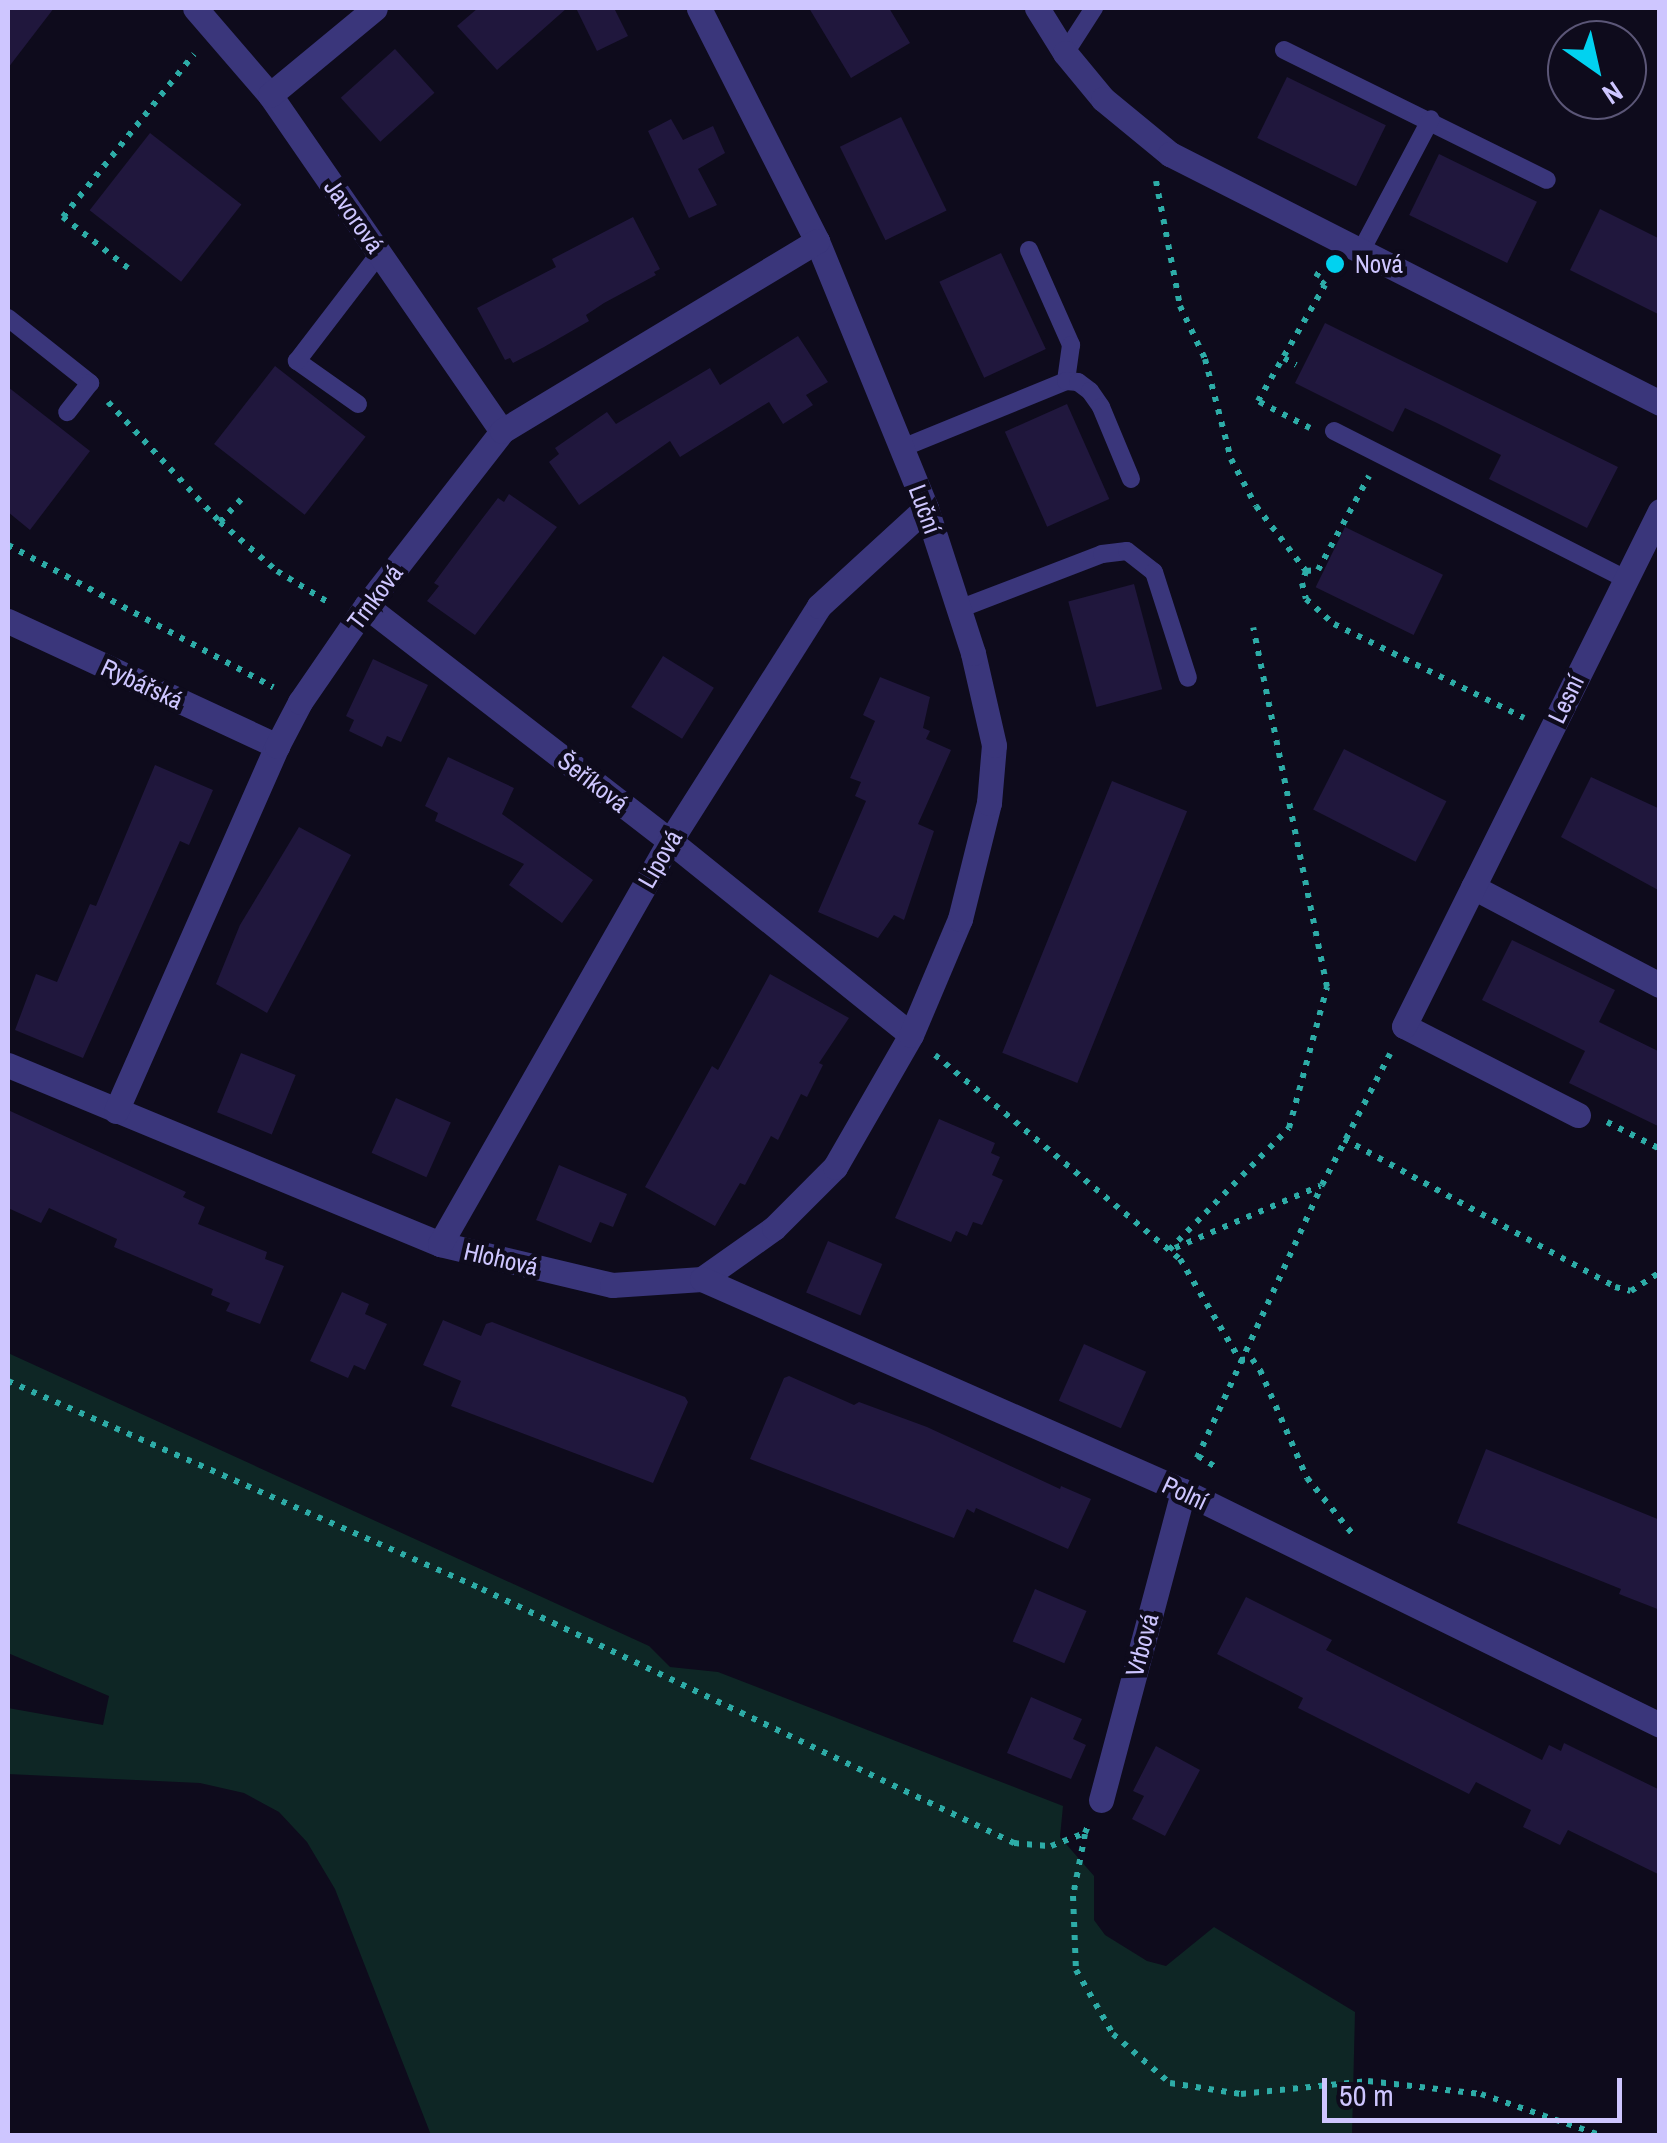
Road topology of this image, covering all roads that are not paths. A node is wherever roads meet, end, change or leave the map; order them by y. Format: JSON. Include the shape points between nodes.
{"nodes":[{"id":1,"x":196,"y":8,"type":"edge"},
{"id":2,"x":375,"y":8,"type":"edge"},
{"id":3,"x":699,"y":8,"type":"edge"},
{"id":4,"x":1037,"y":8,"type":"edge"},
{"id":5,"x":1094,"y":8,"type":"edge"},
{"id":6,"x":1284,"y":50,"type":"dead end"},
{"id":7,"x":1065,"y":53,"type":"junction"},
{"id":8,"x":270,"y":96,"type":"junction"},
{"id":9,"x":1431,"y":120,"type":"junction"},
{"id":10,"x":1547,"y":180,"type":"dead end"},
{"id":11,"x":817,"y":241,"type":"junction"},
{"id":12,"x":1028,"y":250,"type":"dead end"},
{"id":13,"x":1361,"y":251,"type":"junction"},
{"id":14,"x":380,"y":253,"type":"junction"},
{"id":15,"x":8,"y":318,"type":"edge"},
{"id":16,"x":1066,"y":381,"type":"junction"},
{"id":17,"x":1660,"y":403,"type":"edge"},
{"id":18,"x":358,"y":404,"type":"dead end"},
{"id":19,"x":67,"y":412,"type":"dead end"},
{"id":20,"x":502,"y":431,"type":"junction"},
{"id":21,"x":1334,"y":431,"type":"road end"},
{"id":22,"x":902,"y":448,"type":"junction"},
{"id":23,"x":1131,"y":479,"type":"dead end"},
{"id":24,"x":926,"y":508,"type":"junction"},
{"id":25,"x":1660,"y":511,"type":"edge"},
{"id":26,"x":1626,"y":579,"type":"junction"},
{"id":27,"x":959,"y":609,"type":"junction"},
{"id":28,"x":362,"y":613,"type":"junction"},
{"id":29,"x":8,"y":621,"type":"edge"},
{"id":30,"x":1188,"y":678,"type":"dead end"},
{"id":31,"x":276,"y":746,"type":"junction"},
{"id":32,"x":670,"y":841,"type":"junction"},
{"id":33,"x":1473,"y":888,"type":"junction"},
{"id":34,"x":1660,"y":985,"type":"edge"},
{"id":35,"x":912,"y":1035,"type":"junction"},
{"id":36,"x":8,"y":1066,"type":"edge"},
{"id":37,"x":116,"y":1111,"type":"junction"},
{"id":38,"x":1578,"y":1116,"type":"road end"},
{"id":39,"x":440,"y":1244,"type":"junction"},
{"id":40,"x":702,"y":1279,"type":"junction"},
{"id":41,"x":1183,"y":1492,"type":"junction"},
{"id":42,"x":1660,"y":1725,"type":"edge"},
{"id":43,"x":1101,"y":1800,"type":"road end"}],
"edges":[{"from":1,"to":8,"type":"street","name":"Javorová"},
{"from":2,"to":8,"type":"street"},
{"from":3,"to":11,"type":"street","name":"Luční"},
{"from":4,"to":7,"type":"street"},
{"from":5,"to":7,"type":"lane"},
{"from":6,"to":9,"type":"lane"},
{"from":7,"to":13,"type":"street","via":[[1130,125],[1170,154]]},
{"from":8,"to":14,"type":"street","name":"Javorová"},
{"from":9,"to":10,"type":"lane"},
{"from":9,"to":13,"type":"lane"},
{"from":11,"to":20,"type":"street","name":"Trnková"},
{"from":11,"to":22,"type":"street","name":"Luční"},
{"from":12,"to":16,"type":"lane","via":[[1071,345]]},
{"from":13,"to":17,"type":"street"},
{"from":14,"to":18,"type":"lane","via":[[297,361]]},
{"from":14,"to":20,"type":"street","name":"Javorová"},
{"from":15,"to":19,"type":"lane","via":[[90,383]]},
{"from":16,"to":22,"type":"lane"},
{"from":16,"to":23,"type":"lane","via":[[1090,391]]},
{"from":20,"to":28,"type":"street","name":"Trnková"},
{"from":21,"to":26,"type":"lane"},
{"from":22,"to":24,"type":"street","name":"Luční"},
{"from":24,"to":27,"type":"street","name":"Luční"},
{"from":24,"to":32,"type":"street","name":"Lipová","via":[[819,606]]},
{"from":25,"to":26,"type":"street","name":"Lesní"},
{"from":26,"to":33,"type":"street","name":"Lesní"},
{"from":27,"to":30,"type":"lane","via":[[1102,554],[1126,551],[1154,572]]},
{"from":27,"to":35,"type":"street","name":"Luční","via":[[994,745],[989,803],[960,919]]},
{"from":28,"to":31,"type":"street","name":"Trnková"},
{"from":28,"to":32,"type":"street","name":"Šeříková"},
{"from":29,"to":31,"type":"street","name":"Rybářská"},
{"from":31,"to":37,"type":"street","name":"Trnková"},
{"from":32,"to":35,"type":"street","name":"Šeříková"},
{"from":32,"to":39,"type":"street","name":"Lipová"},
{"from":33,"to":34,"type":"street"},
{"from":33,"to":38,"type":"street","name":"Lesní","via":[[1404,1026]]},
{"from":35,"to":40,"type":"street","via":[[835,1167],[774,1228]]},
{"from":36,"to":37,"type":"street","name":"Hlohová"},
{"from":37,"to":39,"type":"street","name":"Hlohová"},
{"from":39,"to":40,"type":"street","name":"Hlohová","via":[[612,1286]]},
{"from":40,"to":41,"type":"street","name":"Polní"},
{"from":41,"to":42,"type":"street","name":"Polní"},
{"from":41,"to":43,"type":"street","name":"Vrbová"}]}
